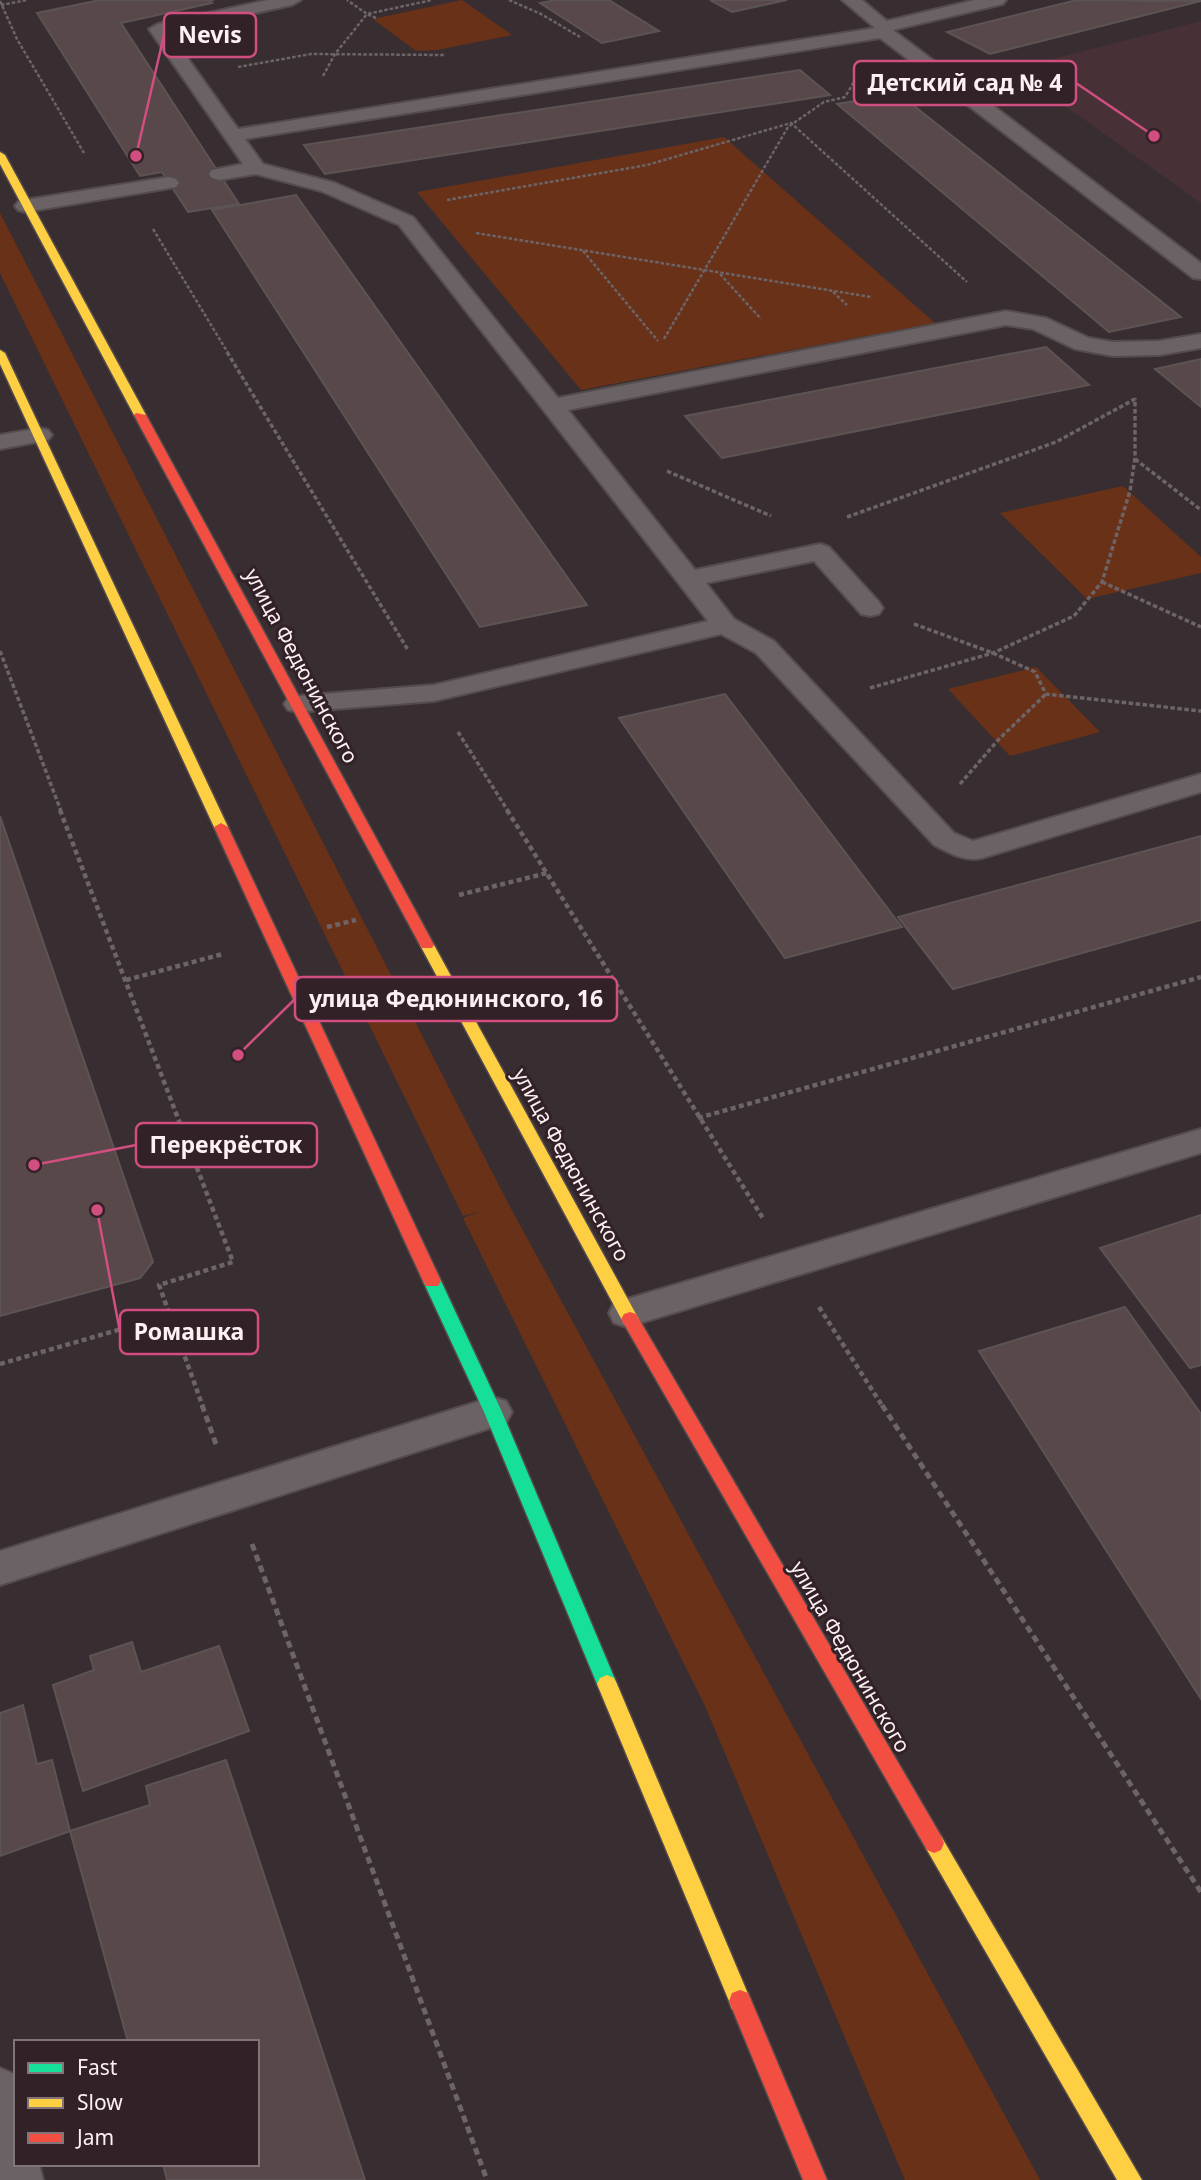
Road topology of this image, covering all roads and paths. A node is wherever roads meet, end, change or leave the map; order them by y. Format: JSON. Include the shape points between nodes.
{"nodes":[{"id":1,"x":27,"y":0,"type":"edge"},
{"id":2,"x":292,"y":0,"type":"edge"},
{"id":3,"x":347,"y":0,"type":"edge"},
{"id":4,"x":432,"y":0,"type":"edge"},
{"id":5,"x":509,"y":0,"type":"edge"},
{"id":6,"x":851,"y":0,"type":"edge"},
{"id":7,"x":998,"y":0,"type":"edge"},
{"id":8,"x":1,"y":4,"type":"edge"},
{"id":9,"x":367,"y":14,"type":"junction"},
{"id":10,"x":376,"y":18,"type":"dead end"},
{"id":11,"x":884,"y":30,"type":"junction"},
{"id":12,"x":587,"y":41,"type":"dead end"},
{"id":13,"x":335,"y":54,"type":"junction"},
{"id":14,"x":447,"y":55,"type":"dead end"},
{"id":15,"x":192,"y":76,"type":"junction"},
{"id":16,"x":791,"y":123,"type":"junction"},
{"id":17,"x":297,"y":124,"type":"junction"},
{"id":18,"x":235,"y":135,"type":"junction"},
{"id":19,"x":0,"y":155,"type":"edge"},
{"id":20,"x":256,"y":168,"type":"junction"},
{"id":21,"x":219,"y":174,"type":"dead end"},
{"id":22,"x":169,"y":183,"type":"dead end"},
{"id":23,"x":125,"y":190,"type":"junction"},
{"id":24,"x":25,"y":205,"type":"junction"},
{"id":25,"x":382,"y":211,"type":"junction"},
{"id":26,"x":406,"y":221,"type":"junction"},
{"id":27,"x":582,"y":250,"type":"junction"},
{"id":28,"x":706,"y":270,"type":"junction"},
{"id":29,"x":720,"y":273,"type":"junction"},
{"id":30,"x":1201,"y":273,"type":"edge"},
{"id":31,"x":872,"y":297,"type":"dead end"},
{"id":32,"x":1006,"y":318,"type":"junction"},
{"id":33,"x":1201,"y":341,"type":"edge"},
{"id":34,"x":1113,"y":349,"type":"junction"},
{"id":35,"x":0,"y":353,"type":"edge"},
{"id":36,"x":795,"y":357,"type":"junction"},
{"id":37,"x":1135,"y":399,"type":"junction"},
{"id":38,"x":553,"y":406,"type":"junction"},
{"id":39,"x":40,"y":435,"type":"junction"},
{"id":40,"x":0,"y":442,"type":"edge"},
{"id":41,"x":587,"y":449,"type":"junction"},
{"id":42,"x":1135,"y":458,"type":"junction"},
{"id":43,"x":1201,"y":510,"type":"edge"},
{"id":44,"x":847,"y":517,"type":"dead end"},
{"id":45,"x":782,"y":521,"type":"dead end"},
{"id":46,"x":689,"y":579,"type":"junction"},
{"id":47,"x":1102,"y":582,"type":"junction"},
{"id":48,"x":870,"y":608,"type":"joint"},
{"id":49,"x":725,"y":625,"type":"junction"},
{"id":50,"x":1201,"y":627,"type":"edge"},
{"id":51,"x":0,"y":650,"type":"edge"},
{"id":52,"x":993,"y":653,"type":"junction"},
{"id":53,"x":434,"y":693,"type":"junction"},
{"id":54,"x":1046,"y":694,"type":"junction"},
{"id":55,"x":298,"y":704,"type":"junction"},
{"id":56,"x":816,"y":704,"type":"junction"},
{"id":57,"x":1201,"y":712,"type":"edge"},
{"id":58,"x":1201,"y":783,"type":"edge"},
{"id":59,"x":927,"y":822,"type":"junction"},
{"id":60,"x":547,"y":873,"type":"junction"},
{"id":61,"x":407,"y":908,"type":"junction"},
{"id":62,"x":272,"y":941,"type":"junction"},
{"id":63,"x":1201,"y":976,"type":"edge"},
{"id":64,"x":126,"y":980,"type":"junction"},
{"id":65,"x":698,"y":1118,"type":"junction"},
{"id":66,"x":1201,"y":1141,"type":"edge"},
{"id":67,"x":793,"y":1265,"type":"junction"},
{"id":68,"x":627,"y":1312,"type":"junction"},
{"id":69,"x":170,"y":1315,"type":"junction"},
{"id":70,"x":0,"y":1364,"type":"edge"},
{"id":71,"x":493,"y":1412,"type":"junction"},
{"id":72,"x":234,"y":1495,"type":"junction"},
{"id":73,"x":0,"y":1568,"type":"edge"},
{"id":74,"x":1201,"y":1892,"type":"edge"},
{"id":75,"x":0,"y":2092,"type":"edge"},
{"id":76,"x":14,"y":2160,"type":"edge"},
{"id":77,"x":486,"y":2180,"type":"edge"},
{"id":78,"x":815,"y":2180,"type":"edge"},
{"id":79,"x":1130,"y":2180,"type":"edge"}],
"edges":[{"from":1,"to":8,"type":"path"},
{"from":2,"to":15,"type":"lane","via":[[158,29]]},
{"from":3,"to":9,"type":"path"},
{"from":4,"to":9,"type":"path"},
{"from":5,"to":12,"type":"path"},
{"from":6,"to":11,"type":"lane"},
{"from":7,"to":11,"type":"lane"},
{"from":8,"to":23,"type":"path","via":[[87,158]]},
{"from":9,"to":10,"type":"path"},
{"from":9,"to":13,"type":"path"},
{"from":11,"to":16,"type":"path","via":[[845,97],[824,102]]},
{"from":11,"to":17,"type":"lane"},
{"from":11,"to":30,"type":"lane"},
{"from":13,"to":14,"type":"path"},
{"from":13,"to":15,"type":"path","via":[[311,54]]},
{"from":13,"to":17,"type":"path"},
{"from":15,"to":18,"type":"lane"},
{"from":16,"to":25,"type":"path","via":[[647,165]]},
{"from":16,"to":28,"type":"path"},
{"from":16,"to":32,"type":"path"},
{"from":17,"to":18,"type":"lane"},
{"from":18,"to":20,"type":"lane"},
{"from":19,"to":24,"type":"main road","name":"улица Федюнинского"},
{"from":20,"to":21,"type":"lane"},
{"from":20,"to":25,"type":"lane","via":[[328,187]]},
{"from":22,"to":23,"type":"lane"},
{"from":23,"to":24,"type":"lane"},
{"from":23,"to":53,"type":"path","via":[[169,251]]},
{"from":24,"to":55,"type":"main road","name":"улица Федюнинского"},
{"from":25,"to":26,"type":"lane"},
{"from":26,"to":27,"type":"path"},
{"from":26,"to":38,"type":"lane"},
{"from":27,"to":28,"type":"path"},
{"from":27,"to":28,"type":"path","via":[[661,345]]},
{"from":28,"to":29,"type":"path"},
{"from":29,"to":31,"type":"path"},
{"from":29,"to":36,"type":"path"},
{"from":32,"to":34,"type":"lane","via":[[1038,323],[1083,344]]},
{"from":32,"to":36,"type":"lane"},
{"from":33,"to":34,"type":"lane"},
{"from":34,"to":37,"type":"path"},
{"from":35,"to":39,"type":"main road"},
{"from":36,"to":38,"type":"lane"},
{"from":37,"to":42,"type":"path"},
{"from":37,"to":44,"type":"path","via":[[1056,442]]},
{"from":38,"to":41,"type":"lane"},
{"from":39,"to":40,"type":"lane"},
{"from":39,"to":62,"type":"main road"},
{"from":41,"to":45,"type":"path","via":[[607,445]]},
{"from":41,"to":46,"type":"lane"},
{"from":42,"to":43,"type":"path"},
{"from":42,"to":47,"type":"path","via":[[1130,491]]},
{"from":46,"to":48,"type":"lane","via":[[820,552]]},
{"from":46,"to":49,"type":"lane"},
{"from":47,"to":50,"type":"path"},
{"from":47,"to":52,"type":"path","via":[[1074,616]]},
{"from":48,"to":52,"type":"path"},
{"from":49,"to":53,"type":"lane"},
{"from":49,"to":56,"type":"lane","via":[[765,647]]},
{"from":51,"to":64,"type":"path"},
{"from":52,"to":54,"type":"path","via":[[1035,672]]},
{"from":52,"to":56,"type":"path"},
{"from":53,"to":55,"type":"lane"},
{"from":53,"to":60,"type":"path"},
{"from":54,"to":57,"type":"path"},
{"from":54,"to":59,"type":"path","via":[[999,739]]},
{"from":55,"to":61,"type":"main road","name":"улица Федюнинского"},
{"from":56,"to":59,"type":"lane"},
{"from":58,"to":59,"type":"lane","via":[[971,851],[944,839]]},
{"from":60,"to":61,"type":"path"},
{"from":60,"to":65,"type":"path"},
{"from":61,"to":62,"type":"path"},
{"from":61,"to":68,"type":"main road","name":"улица Федюнинского"},
{"from":62,"to":64,"type":"path"},
{"from":62,"to":71,"type":"main road"},
{"from":63,"to":65,"type":"path"},
{"from":64,"to":69,"type":"path","via":[[233,1262],[159,1285]]},
{"from":65,"to":67,"type":"path"},
{"from":66,"to":67,"type":"lane"},
{"from":67,"to":68,"type":"lane"},
{"from":67,"to":74,"type":"path"},
{"from":68,"to":79,"type":"main road","name":"улица Федюнинского"},
{"from":69,"to":70,"type":"path"},
{"from":69,"to":72,"type":"path"},
{"from":71,"to":72,"type":"lane"},
{"from":71,"to":78,"type":"main road"},
{"from":72,"to":73,"type":"lane"},
{"from":72,"to":77,"type":"path"},
{"from":75,"to":76,"type":"lane"}]}
